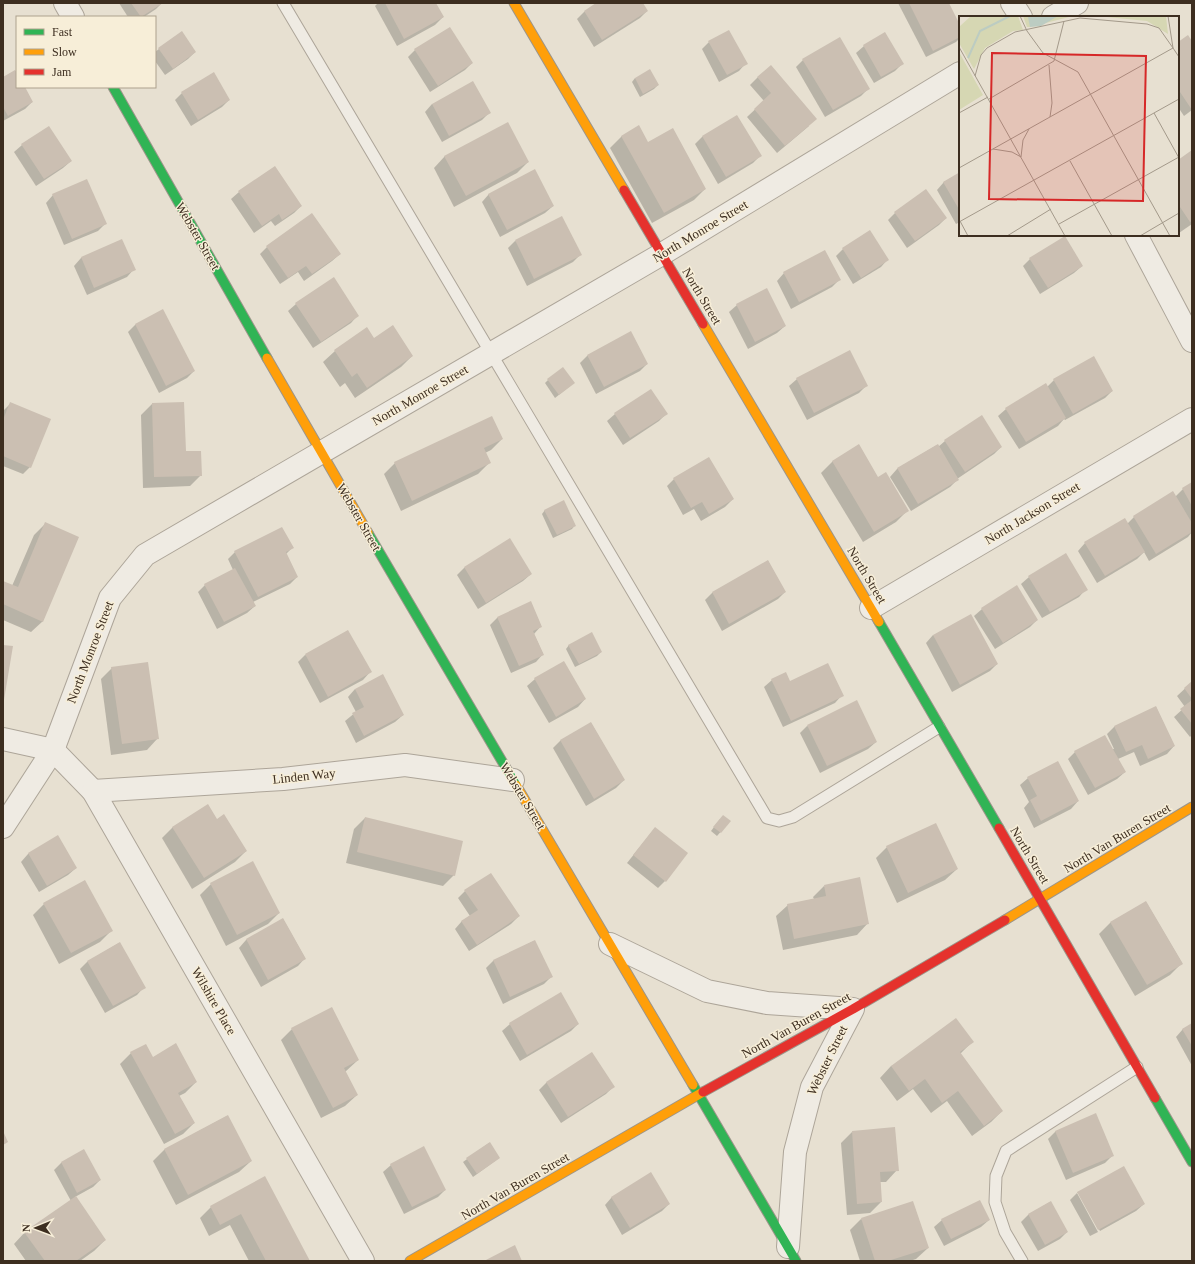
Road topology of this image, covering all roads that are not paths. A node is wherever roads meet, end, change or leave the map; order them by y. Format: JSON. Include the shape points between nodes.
{"nodes":[{"id":1,"x":65,"y":3,"type":"edge"},
{"id":2,"x":283,"y":3,"type":"edge"},
{"id":3,"x":514,"y":3,"type":"edge"},
{"id":4,"x":1012,"y":3,"type":"edge"},
{"id":5,"x":1077,"y":3,"type":"edge"},
{"id":6,"x":72,"y":16,"type":"edge"},
{"id":7,"x":1020,"y":16,"type":"edge"},
{"id":8,"x":1055,"y":16,"type":"edge"},
{"id":9,"x":959,"y":74,"type":"edge"},
{"id":10,"x":114,"y":88,"type":"edge"},
{"id":11,"x":1137,"y":236,"type":"edge"},
{"id":12,"x":662,"y":254,"type":"junction"},
{"id":13,"x":1192,"y":341,"type":"edge"},
{"id":14,"x":491,"y":354,"type":"junction"},
{"id":15,"x":1192,"y":419,"type":"edge"},
{"id":16,"x":321,"y":453,"type":"junction"},
{"id":17,"x":871,"y":608,"type":"junction"},
{"id":18,"x":939,"y":726,"type":"junction"},
{"id":19,"x":3,"y":739,"type":"edge"},
{"id":20,"x":53,"y":750,"type":"junction"},
{"id":21,"x":514,"y":780,"type":"junction"},
{"id":22,"x":92,"y":791,"type":"junction"},
{"id":23,"x":1192,"y":808,"type":"edge"},
{"id":24,"x":3,"y":827,"type":"edge"},
{"id":25,"x":1041,"y":899,"type":"junction"},
{"id":26,"x":610,"y":944,"type":"junction"},
{"id":27,"x":853,"y":1009,"type":"junction"},
{"id":28,"x":1137,"y":1067,"type":"junction"},
{"id":29,"x":698,"y":1096,"type":"junction"},
{"id":30,"x":1192,"y":1162,"type":"edge"},
{"id":31,"x":792,"y":1254,"type":"edge"},
{"id":32,"x":363,"y":1261,"type":"edge"},
{"id":33,"x":410,"y":1261,"type":"edge"},
{"id":34,"x":1022,"y":1261,"type":"edge"}],
"edges":[{"from":1,"to":6,"type":"street"},
{"from":2,"to":14,"type":"lane"},
{"from":3,"to":12,"type":"street","name":"North Street"},
{"from":4,"to":7,"type":"street"},
{"from":5,"to":8,"type":"street"},
{"from":9,"to":12,"type":"street","name":"North Monroe Street"},
{"from":10,"to":16,"type":"street","name":"Webster Street"},
{"from":11,"to":13,"type":"street"},
{"from":12,"to":14,"type":"street","name":"North Monroe Street"},
{"from":12,"to":17,"type":"street","name":"North Street"},
{"from":14,"to":16,"type":"street","name":"North Monroe Street"},
{"from":14,"to":18,"type":"lane","via":[[767,818],[778,822],[793,817]]},
{"from":15,"to":17,"type":"street","name":"North Jackson Street"},
{"from":16,"to":20,"type":"street","name":"North Monroe Street","via":[[145,555],[110,598]]},
{"from":16,"to":21,"type":"street","name":"Webster Street"},
{"from":17,"to":18,"type":"street","name":"North Street"},
{"from":18,"to":25,"type":"street","name":"North Street"},
{"from":19,"to":20,"type":"street"},
{"from":20,"to":22,"type":"street","name":"Wilshire Place"},
{"from":20,"to":24,"type":"street","name":"North Monroe Street"},
{"from":21,"to":22,"type":"street","name":"Linden Way","via":[[405,765],[283,778]]},
{"from":21,"to":26,"type":"street","name":"Webster Street"},
{"from":22,"to":32,"type":"street","name":"Wilshire Place"},
{"from":23,"to":25,"type":"street","name":"North Van Buren Street"},
{"from":25,"to":27,"type":"street","name":"North Van Buren Street"},
{"from":25,"to":28,"type":"street","name":"North Street"},
{"from":26,"to":27,"type":"street","name":"Webster Street","via":[[707,992],[767,1003]]},
{"from":26,"to":29,"type":"street","name":"Webster Street"},
{"from":27,"to":29,"type":"street","name":"North Van Buren Street"},
{"from":27,"to":31,"type":"street","name":"Webster Street","via":[[812,1087],[795,1152]]},
{"from":28,"to":30,"type":"street","name":"North Street"},
{"from":28,"to":34,"type":"lane","via":[[1006,1151],[996,1176],[995,1202],[1005,1232]]},
{"from":29,"to":31,"type":"street","name":"Webster Street"},
{"from":29,"to":33,"type":"street","name":"North Van Buren Street"}]}
